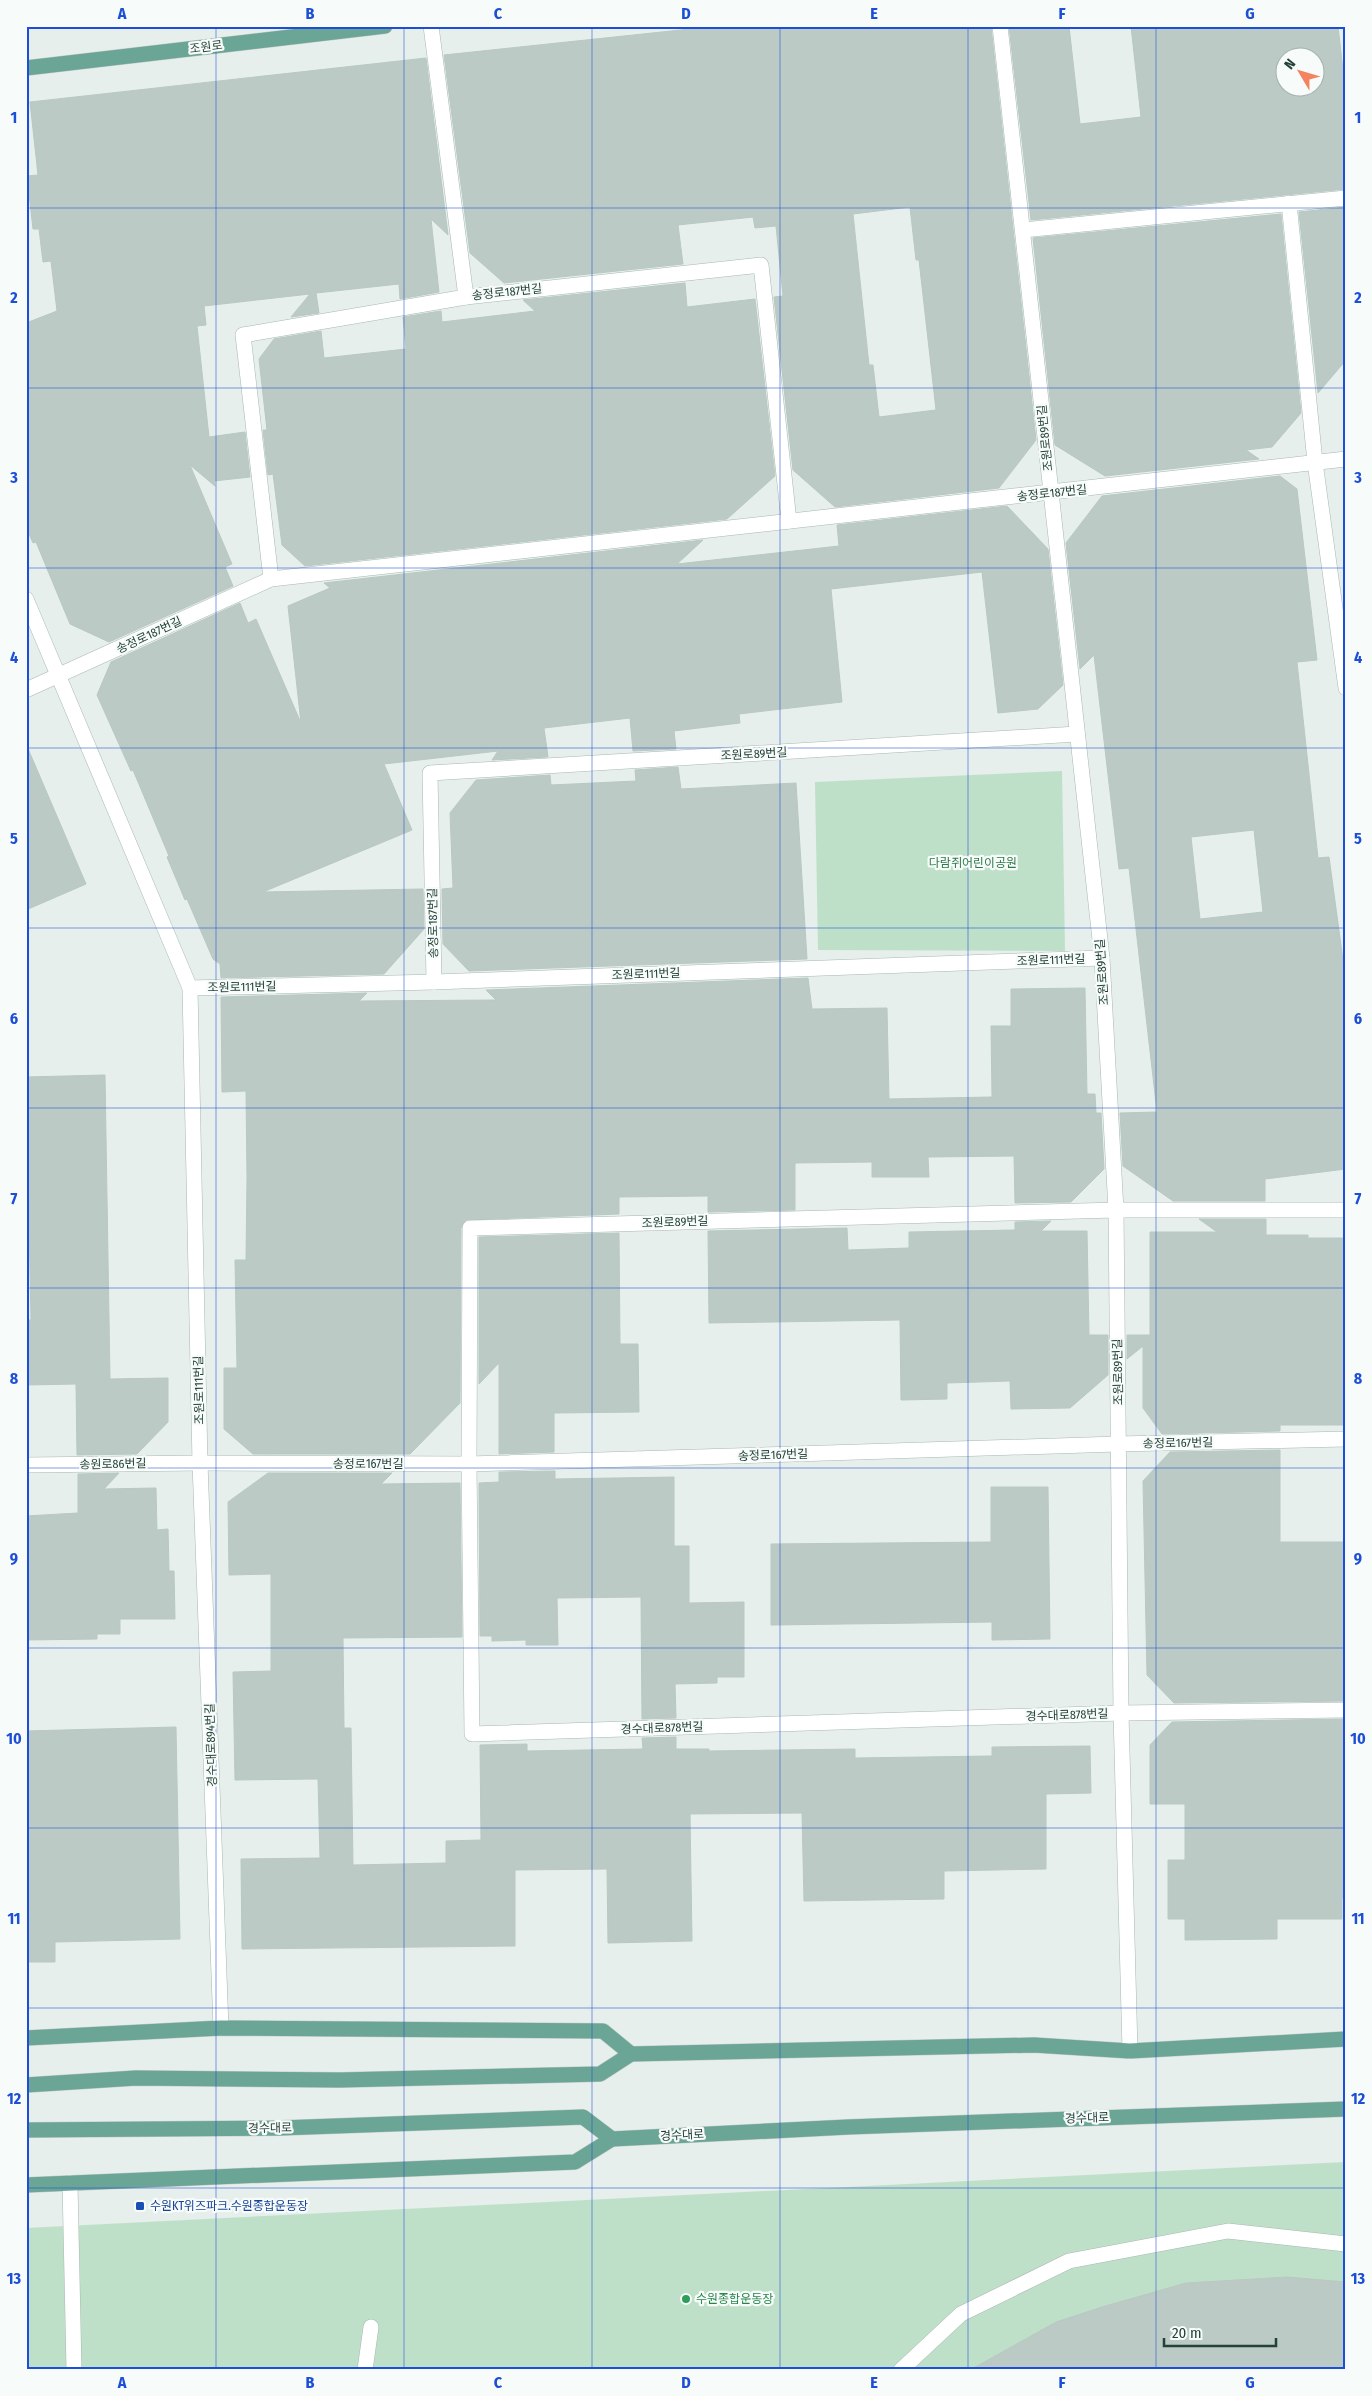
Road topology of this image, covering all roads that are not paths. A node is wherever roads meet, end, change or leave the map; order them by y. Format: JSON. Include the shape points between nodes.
{"nodes":[{"id":1,"x":385,"y":26,"type":"edge"},
{"id":2,"x":431,"y":26,"type":"edge"},
{"id":3,"x":1000,"y":26,"type":"edge"},
{"id":4,"x":26,"y":68,"type":"edge"},
{"id":5,"x":1346,"y":198,"type":"edge"},
{"id":6,"x":1290,"y":203,"type":"junction"},
{"id":7,"x":1023,"y":230,"type":"junction"},
{"id":8,"x":466,"y":296,"type":"junction"},
{"id":9,"x":1346,"y":459,"type":"edge"},
{"id":10,"x":1315,"y":462,"type":"junction"},
{"id":11,"x":1051,"y":493,"type":"junction"},
{"id":12,"x":789,"y":521,"type":"junction"},
{"id":13,"x":271,"y":578,"type":"junction"},
{"id":14,"x":26,"y":599,"type":"edge"},
{"id":15,"x":59,"y":676,"type":"junction"},
{"id":16,"x":1346,"y":688,"type":"edge"},
{"id":17,"x":26,"y":690,"type":"edge"},
{"id":18,"x":1077,"y":734,"type":"junction"},
{"id":19,"x":430,"y":773,"type":"joint"},
{"id":20,"x":1102,"y":958,"type":"junction"},
{"id":21,"x":434,"y":982,"type":"junction"},
{"id":22,"x":190,"y":988,"type":"junction"},
{"id":23,"x":1116,"y":1210,"type":"junction"},
{"id":24,"x":1346,"y":1210,"type":"edge"},
{"id":25,"x":1346,"y":1439,"type":"edge"},
{"id":26,"x":1118,"y":1444,"type":"junction"},
{"id":27,"x":200,"y":1463,"type":"junction"},
{"id":28,"x":469,"y":1464,"type":"junction"},
{"id":29,"x":26,"y":1465,"type":"edge"},
{"id":30,"x":1346,"y":1710,"type":"edge"},
{"id":31,"x":1122,"y":1713,"type":"junction"},
{"id":32,"x":221,"y":2028,"type":"junction"},
{"id":33,"x":26,"y":2038,"type":"edge"},
{"id":34,"x":1346,"y":2039,"type":"edge"},
{"id":35,"x":1130,"y":2051,"type":"junction"},
{"id":36,"x":631,"y":2054,"type":"junction"},
{"id":37,"x":26,"y":2085,"type":"edge"},
{"id":38,"x":1346,"y":2109,"type":"edge"},
{"id":39,"x":26,"y":2130,"type":"edge"},
{"id":40,"x":612,"y":2139,"type":"junction"},
{"id":41,"x":70,"y":2184,"type":"junction"},
{"id":42,"x":26,"y":2185,"type":"edge"},
{"id":43,"x":1346,"y":2244,"type":"edge"},
{"id":44,"x":371,"y":2327,"type":"dead end"},
{"id":45,"x":74,"y":2370,"type":"edge"},
{"id":46,"x":365,"y":2370,"type":"edge"},
{"id":47,"x":901,"y":2370,"type":"edge"}],
"edges":[{"from":1,"to":4,"type":"main road","name":"조원로"},
{"from":2,"to":8,"type":"street"},
{"from":3,"to":7,"type":"street","name":"조원로89번길"},
{"from":5,"to":6,"type":"street"},
{"from":6,"to":7,"type":"street"},
{"from":6,"to":10,"type":"street"},
{"from":7,"to":11,"type":"street","name":"조원로89번길"},
{"from":8,"to":12,"type":"street","name":"송정로187번길","via":[[761,265]]},
{"from":8,"to":13,"type":"street","name":"송정로187번길","via":[[243,335]]},
{"from":9,"to":10,"type":"street","name":"송정로187번길"},
{"from":10,"to":11,"type":"street","name":"송정로187번길"},
{"from":10,"to":16,"type":"street"},
{"from":11,"to":12,"type":"street","name":"송정로187번길"},
{"from":11,"to":18,"type":"street","name":"조원로89번길"},
{"from":12,"to":13,"type":"street","name":"송정로187번길"},
{"from":13,"to":15,"type":"street","name":"송정로187번길"},
{"from":14,"to":15,"type":"street","name":"조원로111번길"},
{"from":15,"to":17,"type":"street","name":"송정로187번길"},
{"from":15,"to":22,"type":"street","name":"조원로111번길"},
{"from":18,"to":19,"type":"street","name":"조원로89번길"},
{"from":18,"to":20,"type":"street","name":"조원로89번길"},
{"from":19,"to":21,"type":"street","name":"송정로187번길"},
{"from":20,"to":21,"type":"street","name":"조원로111번길"},
{"from":20,"to":23,"type":"street","name":"조원로89번길"},
{"from":21,"to":22,"type":"street","name":"조원로111번길"},
{"from":22,"to":27,"type":"street","name":"조원로111번길"},
{"from":23,"to":24,"type":"street","name":"조원로89번길"},
{"from":23,"to":26,"type":"street","name":"조원로89번길"},
{"from":23,"to":28,"type":"street","name":"조원로89번길","via":[[470,1228]]},
{"from":25,"to":26,"type":"street","name":"송정로167번길"},
{"from":26,"to":28,"type":"street","name":"송정로167번길"},
{"from":26,"to":31,"type":"street","name":"경수대로878번길"},
{"from":27,"to":28,"type":"street","name":"송정로167번길"},
{"from":27,"to":29,"type":"street","name":"송원로86번길"},
{"from":27,"to":32,"type":"street","name":"경수대로894번길"},
{"from":28,"to":31,"type":"street","name":"경수대로878번길","via":[[472,1734]]},
{"from":30,"to":31,"type":"street","name":"경수대로878번길"},
{"from":31,"to":35,"type":"street","name":"경수대로878번길"},
{"from":32,"to":33,"type":"main road"},
{"from":32,"to":36,"type":"main road","via":[[603,2030]]},
{"from":34,"to":35,"type":"main road"},
{"from":35,"to":36,"type":"main road","via":[[1034,2045]]},
{"from":36,"to":37,"type":"main road","via":[[600,2074],[340,2080],[136,2078]]},
{"from":38,"to":40,"type":"main road","name":"경수대로"},
{"from":39,"to":40,"type":"main road","name":"경수대로","via":[[280,2128],[583,2117]]},
{"from":40,"to":41,"type":"main road","via":[[575,2162]]},
{"from":41,"to":42,"type":"main road"},
{"from":41,"to":45,"type":"street"},
{"from":43,"to":47,"type":"street","via":[[1228,2232],[1068,2261],[962,2314]]},
{"from":44,"to":46,"type":"street"}]}
